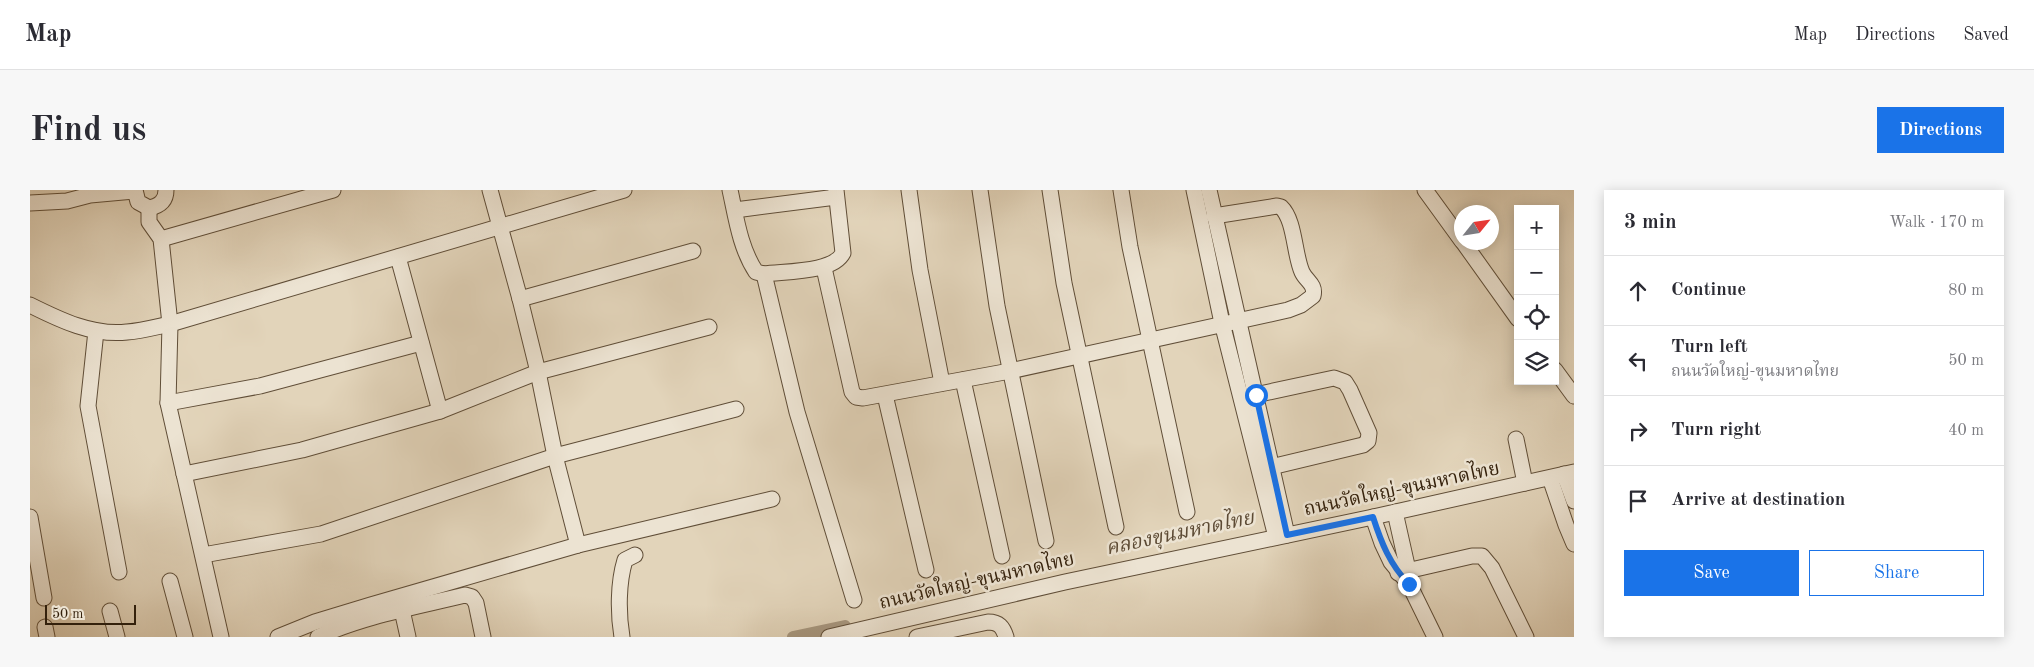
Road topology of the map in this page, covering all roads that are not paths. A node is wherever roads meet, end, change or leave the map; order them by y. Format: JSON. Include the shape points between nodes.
{"nodes":[{"id":1,"x":135,"y":190,"type":"edge"},
{"id":2,"x":166,"y":190,"type":"edge"},
{"id":3,"x":333,"y":190,"type":"edge"},
{"id":4,"x":490,"y":190,"type":"edge"},
{"id":5,"x":624,"y":190,"type":"edge"},
{"id":6,"x":730,"y":190,"type":"edge"},
{"id":7,"x":909,"y":190,"type":"edge"},
{"id":8,"x":980,"y":190,"type":"edge"},
{"id":9,"x":1050,"y":190,"type":"edge"},
{"id":10,"x":1121,"y":190,"type":"edge"},
{"id":11,"x":1194,"y":190,"type":"edge"},
{"id":12,"x":1209,"y":190,"type":"edge"},
{"id":13,"x":1424,"y":190,"type":"edge"},
{"id":14,"x":836,"y":193,"type":"edge"},
{"id":15,"x":68,"y":196,"type":"edge"},
{"id":16,"x":30,"y":203,"type":"edge"},
{"id":17,"x":149,"y":208,"type":"junction"},
{"id":18,"x":735,"y":210,"type":"junction"},
{"id":19,"x":1214,"y":216,"type":"junction"},
{"id":20,"x":500,"y":225,"type":"junction"},
{"id":21,"x":1454,"y":231,"type":"edge"},
{"id":22,"x":161,"y":238,"type":"junction"},
{"id":23,"x":1468,"y":250,"type":"edge"},
{"id":24,"x":693,"y":251,"type":"dead end"},
{"id":25,"x":398,"y":256,"type":"junction"},
{"id":26,"x":824,"y":268,"type":"junction"},
{"id":27,"x":764,"y":274,"type":"junction"},
{"id":28,"x":520,"y":299,"type":"junction"},
{"id":29,"x":30,"y":305,"type":"edge"},
{"id":30,"x":1514,"y":314,"type":"edge"},
{"id":31,"x":1238,"y":320,"type":"junction"},
{"id":32,"x":1222,"y":323,"type":"junction"},
{"id":33,"x":170,"y":324,"type":"junction"},
{"id":34,"x":709,"y":327,"type":"dead end"},
{"id":35,"x":96,"y":331,"type":"junction"},
{"id":36,"x":1150,"y":339,"type":"junction"},
{"id":37,"x":421,"y":342,"type":"junction"},
{"id":38,"x":1080,"y":355,"type":"junction"},
{"id":39,"x":1010,"y":370,"type":"junction"},
{"id":40,"x":538,"y":372,"type":"junction"},
{"id":41,"x":1559,"y":375,"type":"edge"},
{"id":42,"x":963,"y":380,"type":"junction"},
{"id":43,"x":942,"y":383,"type":"junction"},
{"id":44,"x":885,"y":395,"type":"junction"},
{"id":45,"x":1256,"y":395,"type":"junction"},
{"id":46,"x":1574,"y":396,"type":"edge"},
{"id":47,"x":168,"y":403,"type":"junction"},
{"id":48,"x":736,"y":409,"type":"dead end"},
{"id":49,"x":440,"y":411,"type":"junction"},
{"id":50,"x":1516,"y":438,"type":"dead end"},
{"id":51,"x":555,"y":456,"type":"junction"},
{"id":52,"x":1266,"y":468,"type":"junction"},
{"id":53,"x":184,"y":474,"type":"junction"},
{"id":54,"x":1523,"y":474,"type":"junction"},
{"id":55,"x":1563,"y":475,"type":"edge"},
{"id":56,"x":772,"y":499,"type":"dead end"},
{"id":57,"x":1574,"y":501,"type":"edge"},
{"id":58,"x":1187,"y":512,"type":"dead end"},
{"id":59,"x":1396,"y":512,"type":"junction"},
{"id":60,"x":30,"y":517,"type":"edge"},
{"id":61,"x":1373,"y":517,"type":"junction"},
{"id":62,"x":1116,"y":527,"type":"dead end"},
{"id":63,"x":1281,"y":533,"type":"junction"},
{"id":64,"x":1046,"y":541,"type":"dead end"},
{"id":65,"x":1574,"y":544,"type":"edge"},
{"id":66,"x":578,"y":545,"type":"junction"},
{"id":67,"x":635,"y":555,"type":"dead end"},
{"id":68,"x":203,"y":556,"type":"junction"},
{"id":69,"x":1002,"y":556,"type":"dead end"},
{"id":70,"x":926,"y":570,"type":"dead end"},
{"id":71,"x":119,"y":572,"type":"dead end"},
{"id":72,"x":1405,"y":576,"type":"junction"},
{"id":73,"x":170,"y":581,"type":"dead end"},
{"id":74,"x":44,"y":598,"type":"dead end"},
{"id":75,"x":854,"y":600,"type":"dead end"},
{"id":76,"x":402,"y":610,"type":"junction"},
{"id":77,"x":110,"y":611,"type":"dead end"},
{"id":78,"x":326,"y":635,"type":"edge"},
{"id":79,"x":117,"y":637,"type":"edge"},
{"id":80,"x":185,"y":637,"type":"edge"},
{"id":81,"x":221,"y":637,"type":"edge"},
{"id":82,"x":278,"y":637,"type":"edge"},
{"id":83,"x":408,"y":637,"type":"edge"},
{"id":84,"x":483,"y":637,"type":"edge"},
{"id":85,"x":622,"y":637,"type":"edge"},
{"id":86,"x":829,"y":637,"type":"edge"},
{"id":87,"x":918,"y":637,"type":"edge"},
{"id":88,"x":1006,"y":637,"type":"edge"},
{"id":89,"x":1435,"y":637,"type":"edge"},
{"id":90,"x":1526,"y":637,"type":"edge"}],
"edges":[{"from":1,"to":15,"type":"street"},
{"from":1,"to":17,"type":"street","via":[[138,202]]},
{"from":2,"to":17,"type":"street","via":[[160,204]]},
{"from":3,"to":22,"type":"street"},
{"from":4,"to":20,"type":"street"},
{"from":5,"to":20,"type":"street"},
{"from":6,"to":18,"type":"street"},
{"from":7,"to":43,"type":"street","via":[[920,270]]},
{"from":8,"to":39,"type":"street"},
{"from":9,"to":38,"type":"street","via":[[1064,283]]},
{"from":10,"to":36,"type":"street"},
{"from":11,"to":32,"type":"street"},
{"from":12,"to":19,"type":"street"},
{"from":13,"to":21,"type":"street"},
{"from":14,"to":18,"type":"street"},
{"from":14,"to":26,"type":"street","via":[[843,253]]},
{"from":15,"to":16,"type":"street"},
{"from":17,"to":22,"type":"street","via":[[149,222]]},
{"from":18,"to":27,"type":"street","via":[[751,265],[756,272]]},
{"from":19,"to":31,"type":"street"},
{"from":19,"to":31,"type":"street","via":[[1281,207],[1287,217],[1302,272],[1314,288],[1313,296],[1301,305]]},
{"from":20,"to":25,"type":"street"},
{"from":20,"to":28,"type":"street"},
{"from":22,"to":33,"type":"street"},
{"from":23,"to":30,"type":"street"},
{"from":24,"to":28,"type":"street"},
{"from":25,"to":33,"type":"street"},
{"from":25,"to":37,"type":"street"},
{"from":26,"to":27,"type":"street"},
{"from":26,"to":44,"type":"street","via":[[853,395],[863,398]]},
{"from":27,"to":75,"type":"street","via":[[797,412]]},
{"from":28,"to":40,"type":"street"},
{"from":29,"to":35,"type":"street","via":[[60,320]]},
{"from":31,"to":32,"type":"street"},
{"from":31,"to":45,"type":"street"},
{"from":32,"to":36,"type":"street"},
{"from":32,"to":52,"type":"street"},
{"from":33,"to":35,"type":"street","via":[[126,332]]},
{"from":33,"to":47,"type":"street"},
{"from":34,"to":40,"type":"street"},
{"from":35,"to":71,"type":"street","via":[[88,406]]},
{"from":36,"to":38,"type":"street"},
{"from":36,"to":58,"type":"street"},
{"from":37,"to":47,"type":"street","via":[[260,386]]},
{"from":37,"to":49,"type":"street"},
{"from":38,"to":39,"type":"street"},
{"from":38,"to":62,"type":"street"},
{"from":39,"to":42,"type":"street"},
{"from":39,"to":64,"type":"street"},
{"from":40,"to":49,"type":"street"},
{"from":40,"to":51,"type":"street"},
{"from":41,"to":46,"type":"street"},
{"from":42,"to":43,"type":"street"},
{"from":42,"to":69,"type":"street"},
{"from":43,"to":44,"type":"street"},
{"from":44,"to":70,"type":"street"},
{"from":45,"to":52,"type":"street"},
{"from":45,"to":52,"type":"street","via":[[1340,379],[1350,390],[1369,433],[1368,442],[1363,445]]},
{"from":47,"to":53,"type":"street"},
{"from":48,"to":51,"type":"street"},
{"from":49,"to":53,"type":"street","via":[[302,450]]},
{"from":50,"to":54,"type":"street"},
{"from":51,"to":66,"type":"street"},
{"from":51,"to":68,"type":"street","via":[[321,534]]},
{"from":52,"to":63,"type":"street"},
{"from":53,"to":68,"type":"street"},
{"from":54,"to":55,"type":"street","name":"ถนนวัดใหญ่-ขุนมหาดไทย"},
{"from":54,"to":59,"type":"street","name":"ถนนวัดใหญ่-ขุนมหาดไทย"},
{"from":55,"to":57,"type":"street"},
{"from":55,"to":65,"type":"street","via":[[1566,526]]},
{"from":56,"to":66,"type":"street"},
{"from":59,"to":61,"type":"street","name":"ถนนวัดใหญ่-ขุนมหาดไทย"},
{"from":59,"to":72,"type":"street"},
{"from":60,"to":74,"type":"street"},
{"from":61,"to":63,"type":"street","name":"ถนนวัดใหญ่-ขุนมหาดไทย"},
{"from":61,"to":72,"type":"street","via":[[1382,543]]},
{"from":63,"to":86,"type":"street","name":"ถนนวัดใหญ่-ขุนมหาดไทย"},
{"from":66,"to":82,"type":"street","via":[[315,622]]},
{"from":67,"to":85,"type":"street","via":[[625,560],[623,566]]},
{"from":68,"to":81,"type":"street"},
{"from":72,"to":89,"type":"street"},
{"from":72,"to":90,"type":"street","via":[[1472,556],[1482,556],[1492,568]]},
{"from":73,"to":80,"type":"street"},
{"from":76,"to":78,"type":"street"},
{"from":76,"to":83,"type":"street"},
{"from":76,"to":84,"type":"street","via":[[465,595],[472,597]]},
{"from":77,"to":79,"type":"street"},
{"from":87,"to":88,"type":"street","via":[[988,622],[996,622]]}]}
